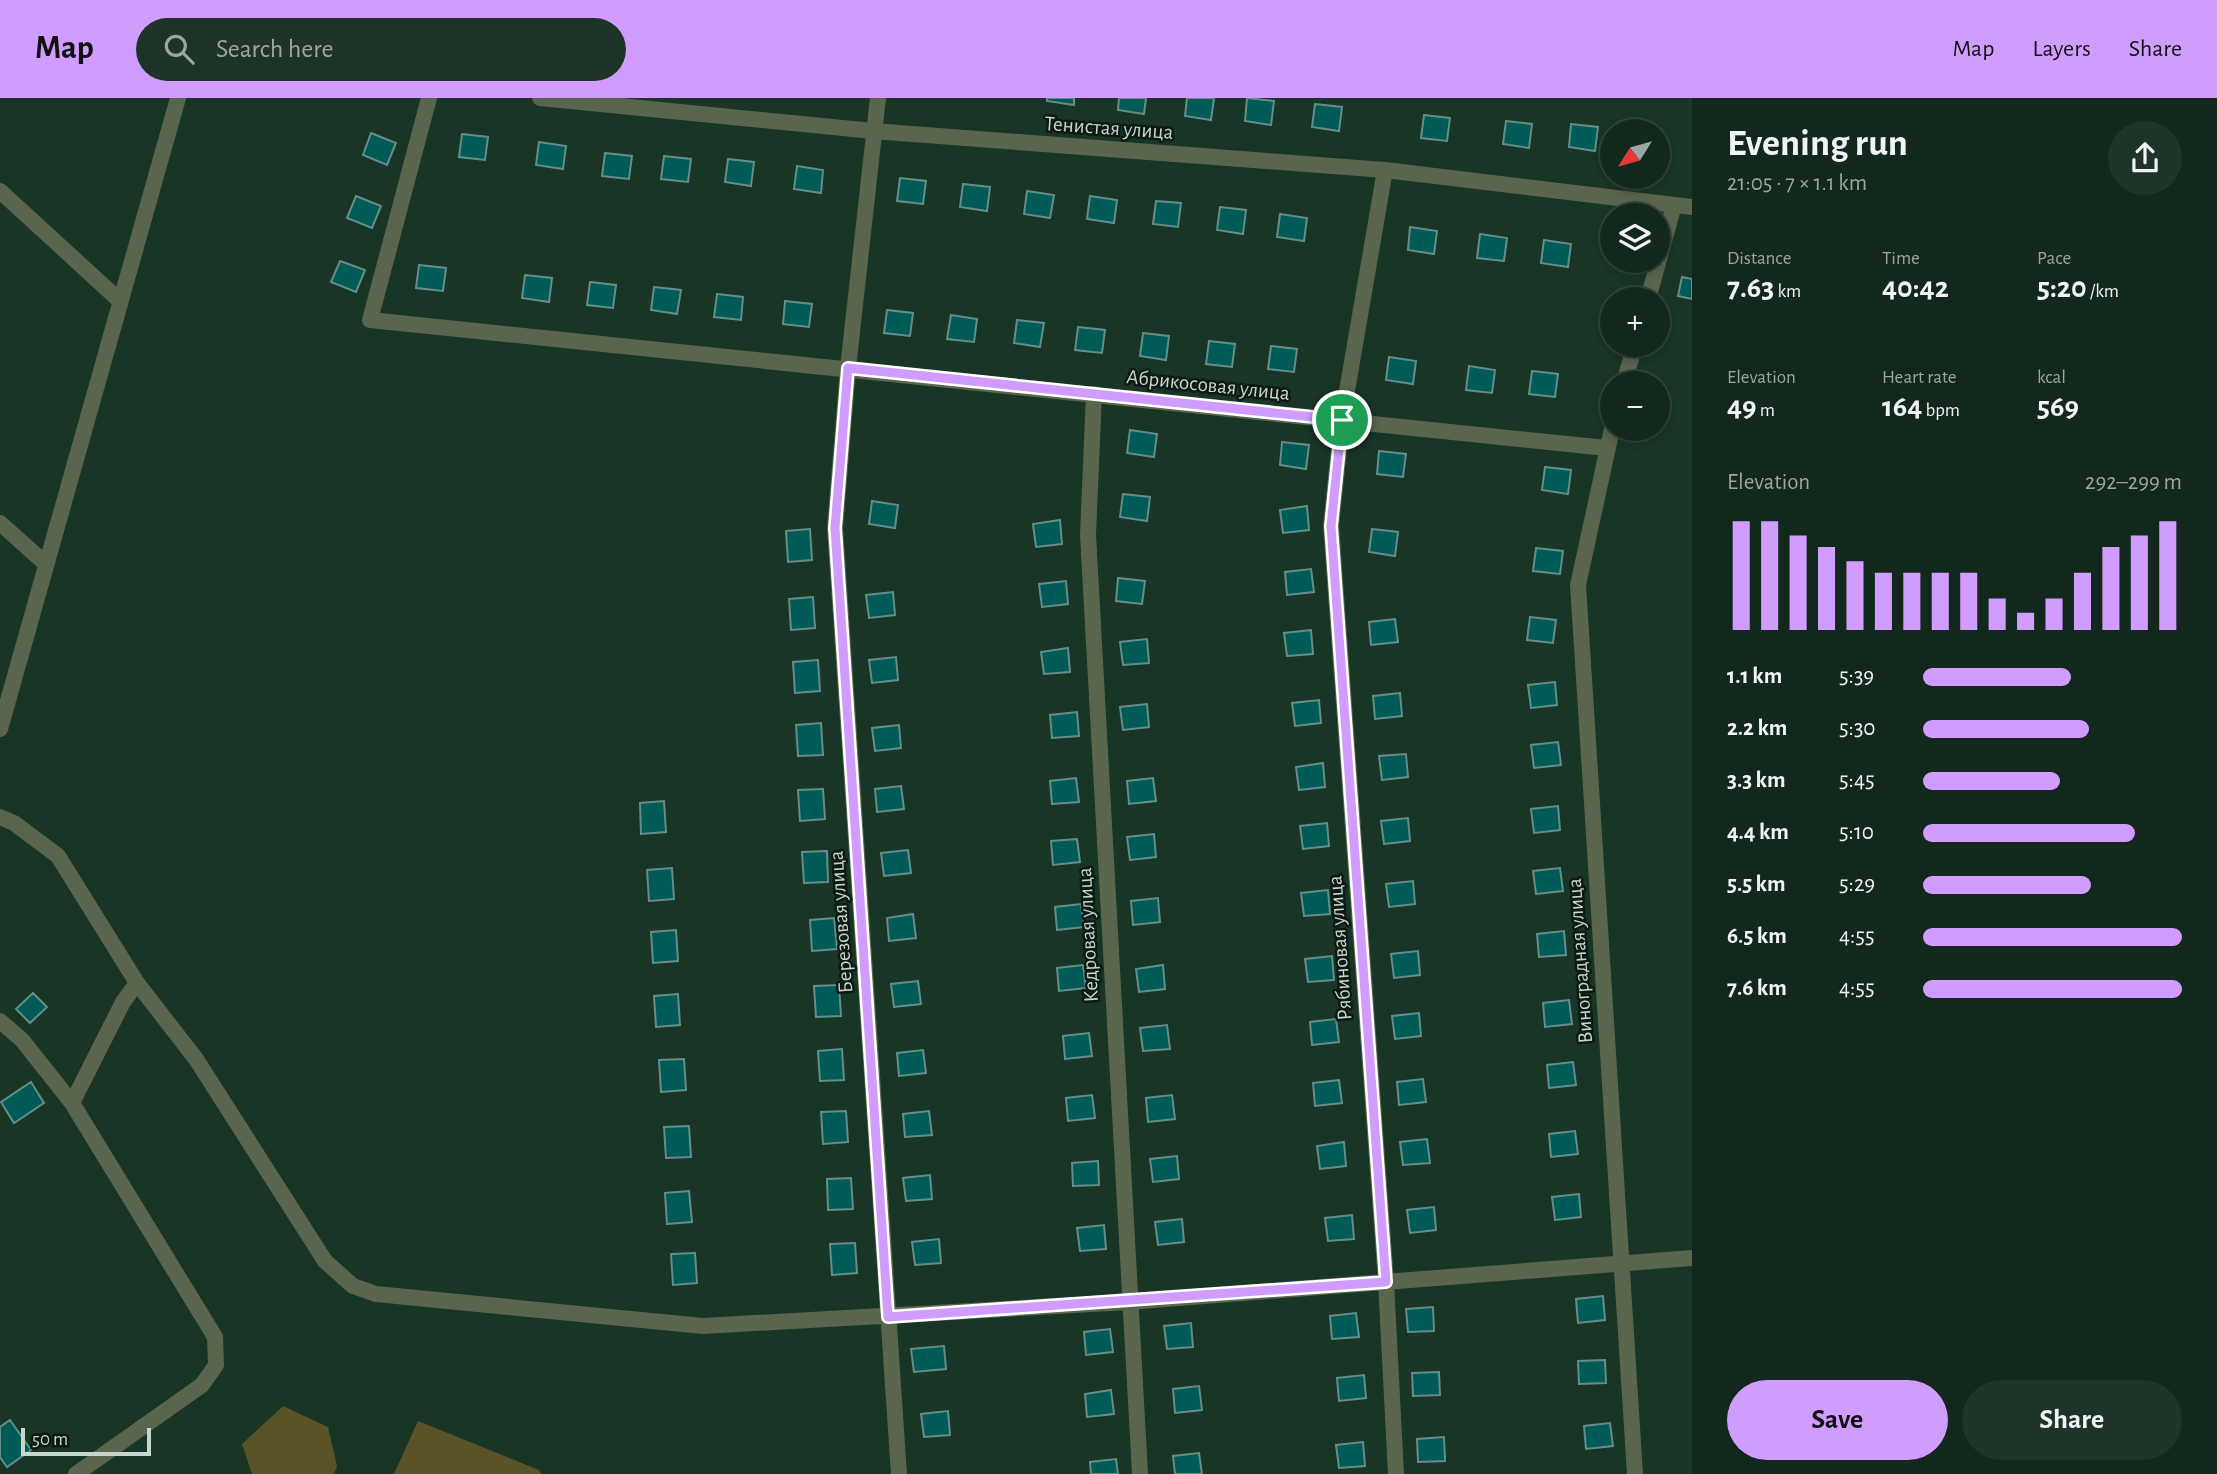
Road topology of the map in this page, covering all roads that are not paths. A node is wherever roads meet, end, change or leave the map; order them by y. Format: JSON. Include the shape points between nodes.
{"nodes":[{"id":1,"x":178,"y":98,"type":"edge"},
{"id":2,"x":429,"y":98,"type":"edge"},
{"id":3,"x":540,"y":98,"type":"edge"},
{"id":4,"x":878,"y":98,"type":"edge"},
{"id":5,"x":873,"y":131,"type":"junction"},
{"id":6,"x":1385,"y":170,"type":"junction"},
{"id":7,"x":0,"y":191,"type":"edge"},
{"id":8,"x":1674,"y":205,"type":"junction"},
{"id":9,"x":1692,"y":207,"type":"edge"},
{"id":10,"x":1650,"y":287,"type":"edge"},
{"id":11,"x":119,"y":300,"type":"junction"},
{"id":12,"x":848,"y":368,"type":"junction"},
{"id":13,"x":1094,"y":394,"type":"junction"},
{"id":14,"x":1342,"y":420,"type":"junction"},
{"id":15,"x":1608,"y":441,"type":"edge"},
{"id":16,"x":1606,"y":448,"type":"junction"},
{"id":17,"x":0,"y":523,"type":"edge"},
{"id":18,"x":46,"y":564,"type":"junction"},
{"id":19,"x":0,"y":729,"type":"edge"},
{"id":20,"x":0,"y":817,"type":"edge"},
{"id":21,"x":136,"y":982,"type":"junction"},
{"id":22,"x":0,"y":1021,"type":"edge"},
{"id":23,"x":72,"y":1103,"type":"junction"},
{"id":24,"x":1692,"y":1258,"type":"edge"},
{"id":25,"x":1620,"y":1266,"type":"junction"},
{"id":26,"x":1386,"y":1282,"type":"junction"},
{"id":27,"x":1128,"y":1302,"type":"junction"},
{"id":28,"x":888,"y":1317,"type":"junction"},
{"id":29,"x":76,"y":1474,"type":"edge"},
{"id":30,"x":899,"y":1474,"type":"edge"},
{"id":31,"x":1140,"y":1474,"type":"edge"},
{"id":32,"x":1396,"y":1474,"type":"edge"},
{"id":33,"x":1634,"y":1474,"type":"edge"}],
"edges":[{"from":1,"to":11,"type":"street"},
{"from":2,"to":12,"type":"street","name":"Абрикосовая улица","via":[[370,320]]},
{"from":3,"to":5,"type":"street","name":"Тенистая улица"},
{"from":4,"to":5,"type":"street","name":"Березовая улица"},
{"from":5,"to":6,"type":"street","name":"Тенистая улица"},
{"from":5,"to":12,"type":"street","name":"Березовая улица"},
{"from":6,"to":8,"type":"street","name":"Тенистая улица"},
{"from":6,"to":14,"type":"street","name":"Рябиновая улица"},
{"from":7,"to":11,"type":"street"},
{"from":8,"to":9,"type":"street","name":"Тенистая улица"},
{"from":8,"to":10,"type":"street"},
{"from":11,"to":18,"type":"street"},
{"from":12,"to":13,"type":"street","name":"Абрикосовая улица"},
{"from":12,"to":28,"type":"street","name":"Березовая улица","via":[[835,528]]},
{"from":13,"to":14,"type":"street","name":"Абрикосовая улица"},
{"from":13,"to":27,"type":"street","name":"Кедровая улица","via":[[1088,535]]},
{"from":14,"to":16,"type":"street","name":"Абрикосовая улица"},
{"from":14,"to":26,"type":"street","name":"Рябиновая улица","via":[[1331,526]]},
{"from":15,"to":16,"type":"street","name":"Виноградная улица"},
{"from":16,"to":25,"type":"street","name":"Виноградная улица","via":[[1578,585]]},
{"from":17,"to":18,"type":"street"},
{"from":18,"to":19,"type":"street"},
{"from":20,"to":21,"type":"street","via":[[58,856]]},
{"from":21,"to":23,"type":"street"},
{"from":21,"to":28,"type":"street","via":[[196,1059],[325,1261],[353,1286],[376,1294],[703,1326]]},
{"from":22,"to":23,"type":"street","via":[[22,1040]]},
{"from":23,"to":29,"type":"street","via":[[215,1337],[215,1365],[202,1385]]},
{"from":24,"to":25,"type":"street"},
{"from":25,"to":26,"type":"street"},
{"from":25,"to":33,"type":"street","name":"Виноградная улица"},
{"from":26,"to":27,"type":"street"},
{"from":26,"to":32,"type":"street","name":"Рябиновая улица"},
{"from":27,"to":28,"type":"street"},
{"from":27,"to":31,"type":"street","name":"Кедровая улица"},
{"from":28,"to":30,"type":"street","name":"Березовая улица"}]}
